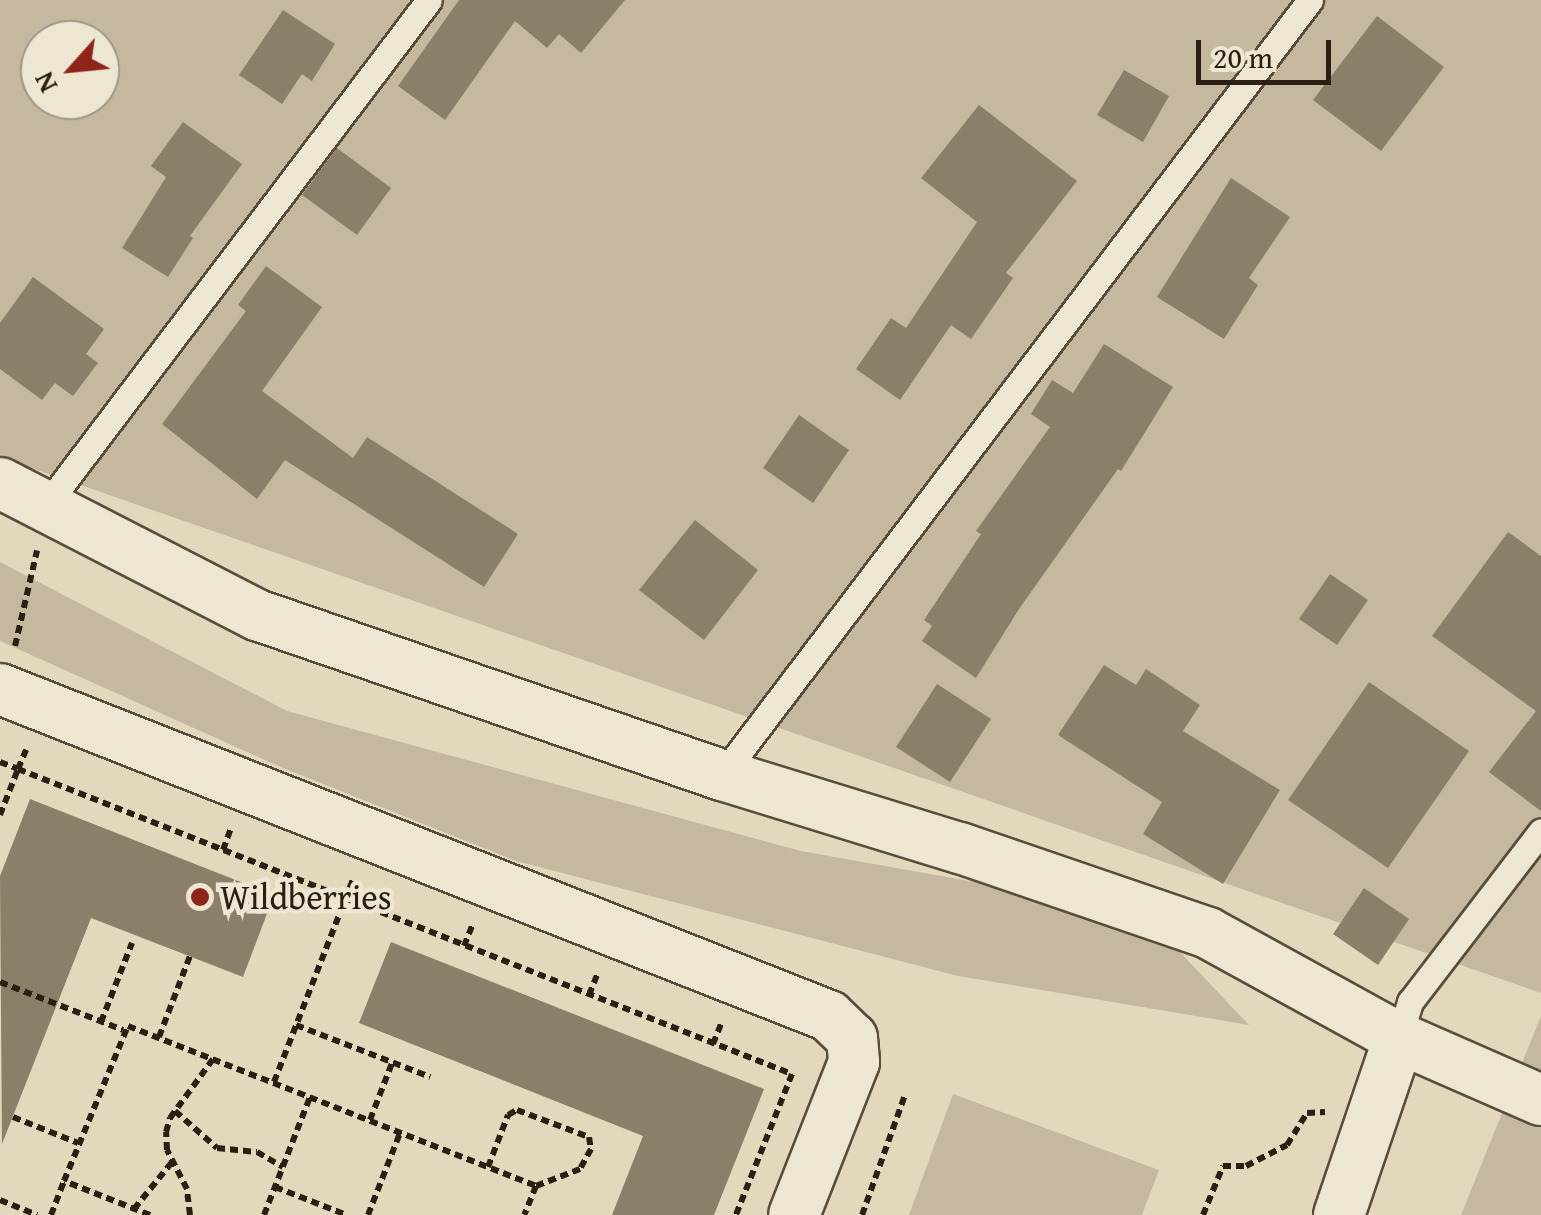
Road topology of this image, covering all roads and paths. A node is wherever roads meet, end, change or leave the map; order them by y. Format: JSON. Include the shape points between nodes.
{"nodes":[{"id":1,"x":428,"y":0,"type":"edge"},
{"id":2,"x":1310,"y":0,"type":"edge"},
{"id":3,"x":0,"y":484,"type":"edge"},
{"id":4,"x":47,"y":504,"type":"junction"},
{"id":5,"x":2,"y":690,"type":"edge"},
{"id":6,"x":722,"y":775,"type":"junction"},
{"id":7,"x":0,"y":815,"type":"edge"},
{"id":8,"x":1541,"y":831,"type":"edge"},
{"id":9,"x":337,"y":920,"type":"dead end"},
{"id":10,"x":132,"y":944,"type":"dead end"},
{"id":11,"x":190,"y":956,"type":"dead end"},
{"id":12,"x":0,"y":982,"type":"edge"},
{"id":13,"x":101,"y":1022,"type":"junction"},
{"id":14,"x":296,"y":1024,"type":"junction"},
{"id":15,"x":123,"y":1030,"type":"junction"},
{"id":16,"x":158,"y":1037,"type":"junction"},
{"id":17,"x":1399,"y":1038,"type":"junction"},
{"id":18,"x":214,"y":1059,"type":"junction"},
{"id":19,"x":392,"y":1062,"type":"junction"},
{"id":20,"x":430,"y":1077,"type":"dead end"},
{"id":21,"x":274,"y":1082,"type":"junction"},
{"id":22,"x":905,"y":1094,"type":"dead end"},
{"id":23,"x":310,"y":1097,"type":"junction"},
{"id":24,"x":1541,"y":1100,"type":"edge"},
{"id":25,"x":1331,"y":1108,"type":"dead end"},
{"id":26,"x":176,"y":1112,"type":"junction"},
{"id":27,"x":13,"y":1117,"type":"dead end"},
{"id":28,"x":370,"y":1120,"type":"junction"},
{"id":29,"x":400,"y":1132,"type":"junction"},
{"id":30,"x":78,"y":1143,"type":"junction"},
{"id":31,"x":172,"y":1162,"type":"junction"},
{"id":32,"x":283,"y":1167,"type":"junction"},
{"id":33,"x":488,"y":1167,"type":"junction"},
{"id":34,"x":64,"y":1180,"type":"junction"},
{"id":35,"x":275,"y":1186,"type":"junction"},
{"id":36,"x":536,"y":1186,"type":"junction"},
{"id":37,"x":0,"y":1200,"type":"edge"},
{"id":38,"x":134,"y":1209,"type":"junction"},
{"id":39,"x":525,"y":1213,"type":"edge"},
{"id":40,"x":36,"y":1215,"type":"edge"},
{"id":41,"x":51,"y":1215,"type":"edge"},
{"id":42,"x":150,"y":1215,"type":"edge"},
{"id":43,"x":190,"y":1215,"type":"edge"},
{"id":44,"x":264,"y":1215,"type":"edge"},
{"id":45,"x":347,"y":1215,"type":"edge"},
{"id":46,"x":368,"y":1215,"type":"edge"},
{"id":47,"x":534,"y":1215,"type":"edge"},
{"id":48,"x":736,"y":1215,"type":"edge"},
{"id":49,"x":794,"y":1215,"type":"edge"},
{"id":50,"x":862,"y":1215,"type":"edge"},
{"id":51,"x":1203,"y":1215,"type":"edge"},
{"id":52,"x":1339,"y":1215,"type":"edge"}],
"edges":[{"from":1,"to":4,"type":"lane"},
{"from":2,"to":6,"type":"lane"},
{"from":3,"to":4,"type":"street"},
{"from":4,"to":5,"type":"path"},
{"from":4,"to":6,"type":"street","via":[[257,615]]},
{"from":5,"to":49,"type":"street","via":[[829,1016],[852,1038],[854,1062]]},
{"from":6,"to":17,"type":"street","via":[[1208,933]]},
{"from":7,"to":48,"type":"path","via":[[18,770],[792,1074]]},
{"from":8,"to":17,"type":"lane","via":[[1410,1002]]},
{"from":9,"to":14,"type":"path"},
{"from":10,"to":13,"type":"path"},
{"from":11,"to":16,"type":"path"},
{"from":12,"to":13,"type":"path"},
{"from":13,"to":15,"type":"path"},
{"from":14,"to":19,"type":"path"},
{"from":14,"to":21,"type":"path"},
{"from":15,"to":16,"type":"path","via":[[130,1026]]},
{"from":15,"to":30,"type":"path"},
{"from":16,"to":18,"type":"path"},
{"from":17,"to":24,"type":"street"},
{"from":17,"to":52,"type":"street"},
{"from":18,"to":21,"type":"path"},
{"from":18,"to":26,"type":"path"},
{"from":19,"to":20,"type":"path"},
{"from":19,"to":28,"type":"path"},
{"from":21,"to":23,"type":"path"},
{"from":22,"to":50,"type":"path"},
{"from":23,"to":28,"type":"path"},
{"from":23,"to":32,"type":"path"},
{"from":25,"to":51,"type":"path","via":[[1306,1113],[1287,1145],[1246,1166],[1222,1166]]},
{"from":26,"to":31,"type":"path","via":[[165,1140]]},
{"from":26,"to":32,"type":"path","via":[[217,1148],[256,1152]]},
{"from":27,"to":30,"type":"path"},
{"from":28,"to":29,"type":"path"},
{"from":29,"to":33,"type":"path"},
{"from":29,"to":46,"type":"path"},
{"from":30,"to":34,"type":"path"},
{"from":31,"to":38,"type":"path"},
{"from":31,"to":43,"type":"path","via":[[187,1189]]},
{"from":32,"to":35,"type":"path"},
{"from":33,"to":36,"type":"path"},
{"from":33,"to":36,"type":"path","via":[[508,1116],[517,1110],[589,1137],[591,1149],[580,1169]]},
{"from":34,"to":38,"type":"path"},
{"from":34,"to":41,"type":"path"},
{"from":35,"to":44,"type":"path"},
{"from":35,"to":45,"type":"path"},
{"from":36,"to":39,"type":"path"},
{"from":37,"to":40,"type":"path"},
{"from":38,"to":42,"type":"path"},
{"from":39,"to":47,"type":"path"}]}
